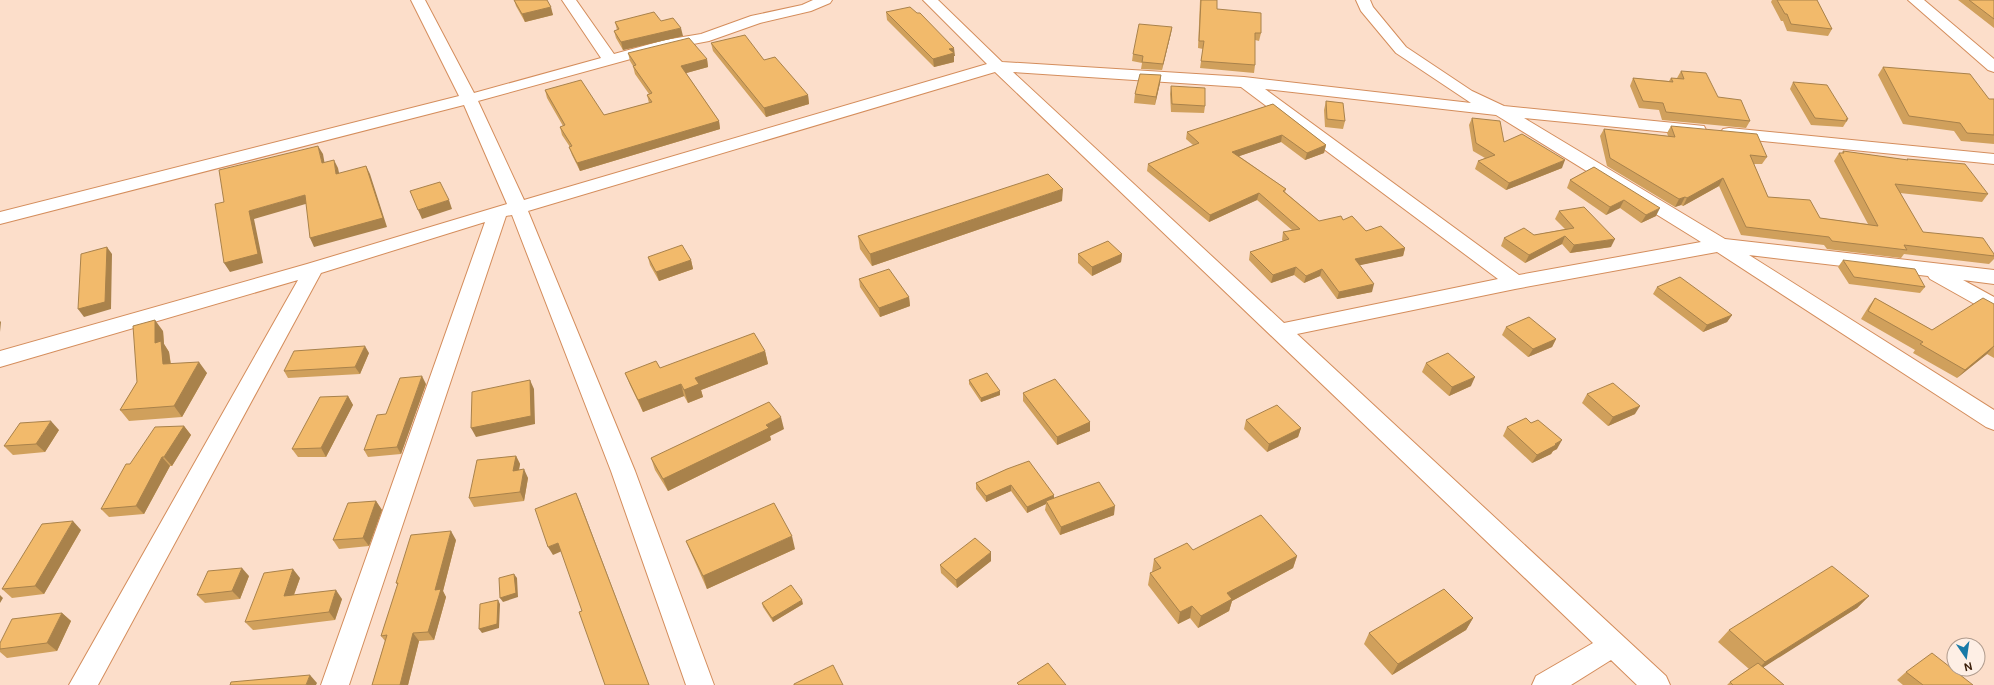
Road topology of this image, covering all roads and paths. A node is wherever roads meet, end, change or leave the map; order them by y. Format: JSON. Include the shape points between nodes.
{"nodes":[{"id":1,"x":418,"y":0,"type":"edge"},
{"id":2,"x":569,"y":0,"type":"edge"},
{"id":3,"x":825,"y":0,"type":"edge"},
{"id":4,"x":930,"y":0,"type":"edge"},
{"id":5,"x":1363,"y":0,"type":"edge"},
{"id":6,"x":1915,"y":0,"type":"edge"},
{"id":7,"x":610,"y":60,"type":"junction"},
{"id":8,"x":1992,"y":64,"type":"edge"},
{"id":9,"x":998,"y":66,"type":"junction"},
{"id":10,"x":1244,"y":82,"type":"junction"},
{"id":11,"x":469,"y":99,"type":"junction"},
{"id":12,"x":1500,"y":111,"type":"junction"},
{"id":13,"x":1994,"y":159,"type":"edge"},
{"id":14,"x":508,"y":210,"type":"junction"},
{"id":15,"x":0,"y":218,"type":"edge"},
{"id":16,"x":1720,"y":244,"type":"junction"},
{"id":17,"x":314,"y":269,"type":"junction"},
{"id":18,"x":1928,"y":269,"type":"junction"},
{"id":19,"x":1994,"y":277,"type":"edge"},
{"id":20,"x":1515,"y":282,"type":"junction"},
{"id":21,"x":1994,"y":306,"type":"edge"},
{"id":22,"x":1279,"y":331,"type":"junction"},
{"id":23,"x":0,"y":359,"type":"edge"},
{"id":24,"x":1994,"y":421,"type":"edge"},
{"id":25,"x":1613,"y":645,"type":"junction"},
{"id":26,"x":83,"y":685,"type":"edge"},
{"id":27,"x":335,"y":685,"type":"edge"},
{"id":28,"x":700,"y":685,"type":"edge"},
{"id":29,"x":1546,"y":685,"type":"edge"},
{"id":30,"x":1656,"y":685,"type":"edge"}],
"edges":[{"from":1,"to":11,"type":"street"},
{"from":2,"to":7,"type":"street"},
{"from":3,"to":7,"type":"street","via":[[806,8],[756,19],[704,38],[665,45]]},
{"from":4,"to":9,"type":"street"},
{"from":5,"to":12,"type":"street","via":[[1366,8],[1400,50],[1466,94]]},
{"from":6,"to":8,"type":"street"},
{"from":7,"to":11,"type":"street"},
{"from":9,"to":10,"type":"street"},
{"from":9,"to":14,"type":"street"},
{"from":9,"to":22,"type":"street"},
{"from":10,"to":12,"type":"street"},
{"from":10,"to":20,"type":"street"},
{"from":11,"to":14,"type":"street"},
{"from":11,"to":15,"type":"street"},
{"from":12,"to":13,"type":"street"},
{"from":12,"to":16,"type":"street"},
{"from":14,"to":17,"type":"street"},
{"from":14,"to":27,"type":"street"},
{"from":14,"to":28,"type":"street","via":[[623,471]]},
{"from":16,"to":18,"type":"street"},
{"from":16,"to":20,"type":"street"},
{"from":16,"to":24,"type":"street"},
{"from":17,"to":23,"type":"street"},
{"from":17,"to":26,"type":"street"},
{"from":18,"to":19,"type":"street"},
{"from":18,"to":21,"type":"street"},
{"from":20,"to":22,"type":"street"},
{"from":22,"to":25,"type":"street"},
{"from":25,"to":29,"type":"street"},
{"from":25,"to":30,"type":"street"}]}
